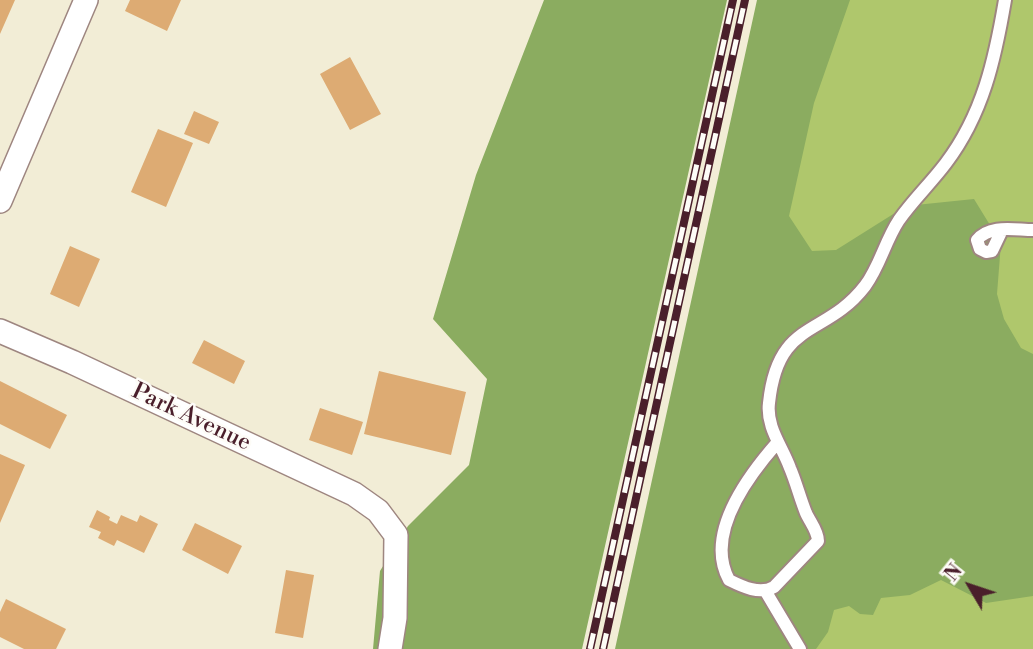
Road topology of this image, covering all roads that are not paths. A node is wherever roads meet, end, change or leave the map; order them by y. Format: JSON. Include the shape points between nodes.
{"nodes":[{"id":1,"x":86,"y":0,"type":"edge"},
{"id":2,"x":1005,"y":0,"type":"edge"},
{"id":3,"x":0,"y":201,"type":"edge"},
{"id":4,"x":1002,"y":230,"type":"dead end"},
{"id":5,"x":1033,"y":230,"type":"edge"},
{"id":6,"x":0,"y":331,"type":"edge"},
{"id":7,"x":777,"y":443,"type":"junction"},
{"id":8,"x":766,"y":592,"type":"junction"},
{"id":9,"x":390,"y":649,"type":"edge"},
{"id":10,"x":800,"y":649,"type":"edge"}],
"edges":[{"from":1,"to":3,"type":"street"},
{"from":2,"to":7,"type":"lane","via":[[998,46],[970,127],[887,239],[866,285],[784,351],[768,407]]},
{"from":4,"to":5,"type":"lane"},
{"from":6,"to":9,"type":"street","name":"Park Avenue","via":[[354,494],[378,511],[396,535]]},
{"from":7,"to":8,"type":"lane","via":[[818,541]]},
{"from":7,"to":8,"type":"lane","via":[[731,510],[722,560],[729,580]]},
{"from":8,"to":10,"type":"lane"}]}
